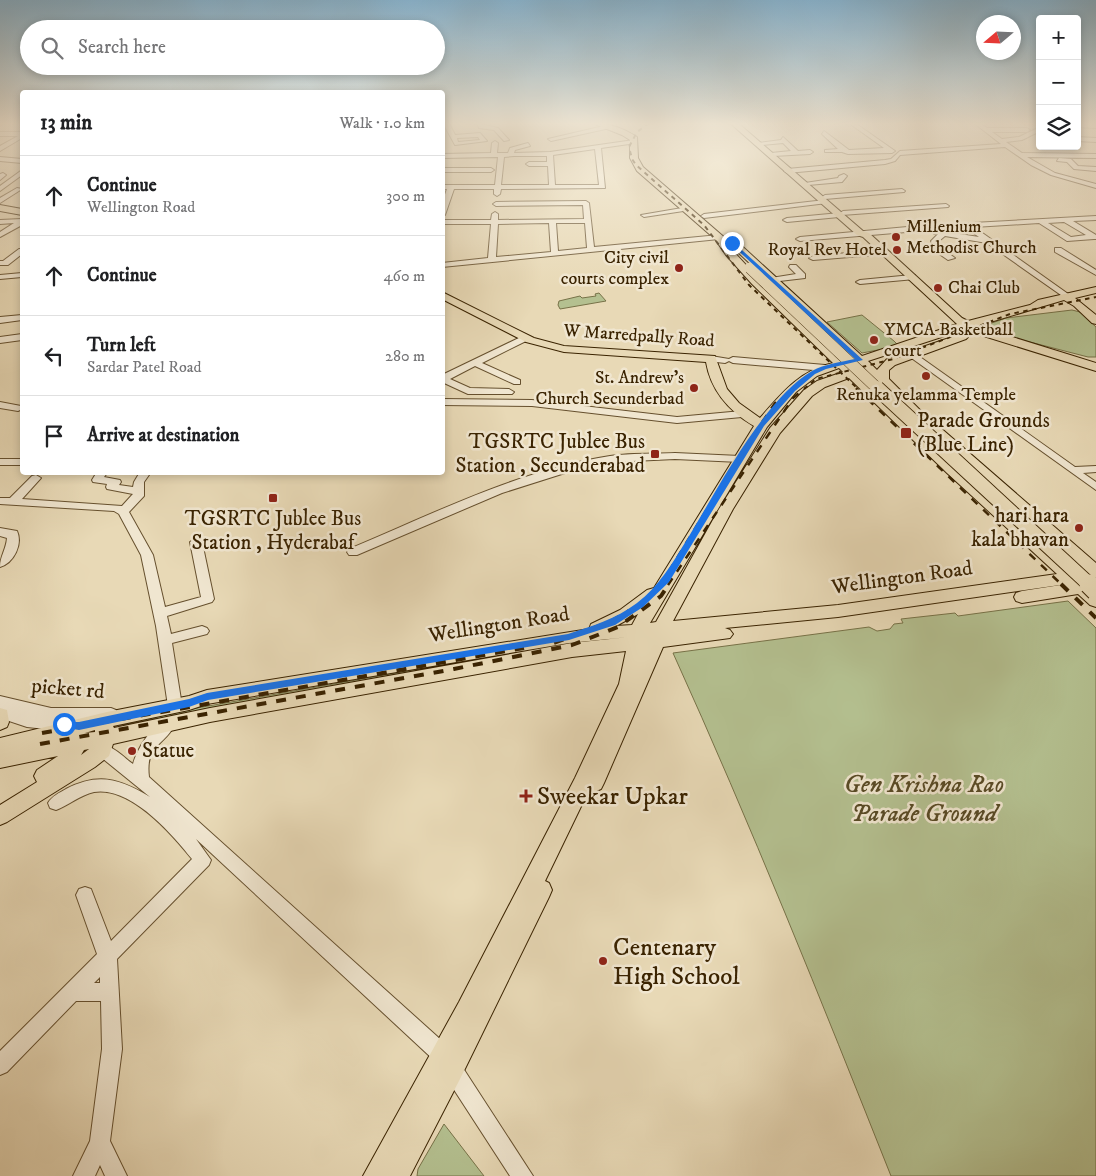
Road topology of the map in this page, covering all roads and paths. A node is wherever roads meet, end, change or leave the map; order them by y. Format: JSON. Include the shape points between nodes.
{"nodes":[{"id":1,"x":498,"y":178,"type":"edge"},
{"id":2,"x":550,"y":178,"type":"edge"},
{"id":3,"x":602,"y":178,"type":"edge"},
{"id":4,"x":651,"y":178,"type":"edge"},
{"id":5,"x":659,"y":178,"type":"edge"},
{"id":6,"x":800,"y":178,"type":"edge"},
{"id":7,"x":801,"y":178,"type":"edge"},
{"id":8,"x":841,"y":178,"type":"edge"},
{"id":9,"x":1065,"y":178,"type":"edge"},
{"id":10,"x":1072,"y":180,"type":"joint"},
{"id":11,"x":808,"y":183,"type":"junction"},
{"id":12,"x":3,"y":184,"type":"edge"},
{"id":13,"x":1096,"y":186,"type":"edge"},
{"id":14,"x":445,"y":187,"type":"edge"},
{"id":15,"x":451,"y":187,"type":"junction"},
{"id":16,"x":498,"y":187,"type":"junction"},
{"id":17,"x":552,"y":187,"type":"junction"},
{"id":18,"x":0,"y":189,"type":"edge"},
{"id":19,"x":20,"y":189,"type":"edge"},
{"id":20,"x":902,"y":191,"type":"dead end"},
{"id":21,"x":0,"y":201,"type":"edge"},
{"id":22,"x":496,"y":204,"type":"junction"},
{"id":23,"x":445,"y":206,"type":"edge"},
{"id":24,"x":835,"y":206,"type":"junction"},
{"id":25,"x":946,"y":206,"type":"dead end"},
{"id":26,"x":0,"y":208,"type":"edge"},
{"id":27,"x":688,"y":209,"type":"junction"},
{"id":28,"x":20,"y":212,"type":"edge"},
{"id":29,"x":644,"y":215,"type":"dead end"},
{"id":30,"x":704,"y":216,"type":"junction"},
{"id":31,"x":1096,"y":218,"type":"edge"},
{"id":32,"x":1064,"y":219,"type":"junction"},
{"id":33,"x":786,"y":220,"type":"dead end"},
{"id":34,"x":588,"y":221,"type":"junction"},
{"id":35,"x":1038,"y":221,"type":"junction"},
{"id":36,"x":0,"y":222,"type":"edge"},
{"id":37,"x":20,"y":222,"type":"edge"},
{"id":38,"x":445,"y":222,"type":"edge"},
{"id":39,"x":494,"y":222,"type":"junction"},
{"id":40,"x":552,"y":222,"type":"junction"},
{"id":41,"x":20,"y":223,"type":"edge"},
{"id":42,"x":968,"y":226,"type":"junction"},
{"id":43,"x":918,"y":228,"type":"junction"},
{"id":44,"x":942,"y":233,"type":"junction"},
{"id":45,"x":864,"y":234,"type":"junction"},
{"id":46,"x":0,"y":235,"type":"edge"},
{"id":47,"x":719,"y":236,"type":"junction"},
{"id":48,"x":800,"y":239,"type":"dead end"},
{"id":49,"x":1054,"y":239,"type":"dead end"},
{"id":50,"x":991,"y":242,"type":"junction"},
{"id":51,"x":732,"y":243,"type":"junction"},
{"id":52,"x":1058,"y":250,"type":"dead end"},
{"id":53,"x":590,"y":251,"type":"junction"},
{"id":54,"x":20,"y":252,"type":"edge"},
{"id":55,"x":883,"y":252,"type":"junction"},
{"id":56,"x":555,"y":254,"type":"junction"},
{"id":57,"x":813,"y":258,"type":"dead end"},
{"id":58,"x":951,"y":258,"type":"dead end"},
{"id":59,"x":492,"y":260,"type":"junction"},
{"id":60,"x":20,"y":262,"type":"edge"},
{"id":61,"x":3,"y":263,"type":"edge"},
{"id":62,"x":445,"y":265,"type":"edge"},
{"id":63,"x":793,"y":267,"type":"dead end"},
{"id":64,"x":752,"y":268,"type":"junction"},
{"id":65,"x":1096,"y":273,"type":"edge"},
{"id":66,"x":0,"y":277,"type":"edge"},
{"id":67,"x":912,"y":277,"type":"junction"},
{"id":68,"x":20,"y":280,"type":"edge"},
{"id":69,"x":774,"y":280,"type":"junction"},
{"id":70,"x":860,"y":282,"type":"dead end"},
{"id":71,"x":1096,"y":290,"type":"edge"},
{"id":72,"x":445,"y":297,"type":"edge"},
{"id":73,"x":1096,"y":298,"type":"edge"},
{"id":74,"x":1073,"y":301,"type":"junction"},
{"id":75,"x":945,"y":307,"type":"junction"},
{"id":76,"x":1009,"y":313,"type":"junction"},
{"id":77,"x":20,"y":318,"type":"edge"},
{"id":78,"x":0,"y":320,"type":"edge"},
{"id":79,"x":1096,"y":321,"type":"edge"},
{"id":80,"x":966,"y":325,"type":"junction"},
{"id":81,"x":978,"y":331,"type":"junction"},
{"id":82,"x":20,"y":337,"type":"edge"},
{"id":83,"x":525,"y":338,"type":"junction"},
{"id":84,"x":0,"y":340,"type":"edge"},
{"id":85,"x":913,"y":355,"type":"junction"},
{"id":86,"x":711,"y":359,"type":"junction"},
{"id":87,"x":860,"y":361,"type":"junction"},
{"id":88,"x":476,"y":363,"type":"junction"},
{"id":89,"x":1093,"y":366,"type":"edge"},
{"id":90,"x":826,"y":367,"type":"junction"},
{"id":91,"x":842,"y":368,"type":"junction"},
{"id":92,"x":445,"y":378,"type":"edge"},
{"id":93,"x":445,"y":380,"type":"edge"},
{"id":94,"x":518,"y":382,"type":"dead end"},
{"id":95,"x":883,"y":382,"type":"junction"},
{"id":96,"x":509,"y":392,"type":"dead end"},
{"id":97,"x":445,"y":402,"type":"edge"},
{"id":98,"x":0,"y":405,"type":"edge"},
{"id":99,"x":18,"y":408,"type":"dead end"},
{"id":100,"x":742,"y":414,"type":"junction"},
{"id":101,"x":761,"y":425,"type":"junction"},
{"id":102,"x":958,"y":452,"type":"junction"},
{"id":103,"x":938,"y":456,"type":"junction"},
{"id":104,"x":740,"y":459,"type":"junction"},
{"id":105,"x":0,"y":462,"type":"edge"},
{"id":106,"x":20,"y":462,"type":"edge"},
{"id":107,"x":1096,"y":469,"type":"edge"},
{"id":108,"x":1072,"y":470,"type":"junction"},
{"id":109,"x":101,"y":475,"type":"edge"},
{"id":110,"x":144,"y":475,"type":"edge"},
{"id":111,"x":36,"y":478,"type":"dead end"},
{"id":112,"x":1096,"y":487,"type":"edge"},
{"id":113,"x":138,"y":491,"type":"junction"},
{"id":114,"x":0,"y":501,"type":"edge"},
{"id":115,"x":13,"y":502,"type":"junction"},
{"id":116,"x":123,"y":512,"type":"junction"},
{"id":117,"x":0,"y":532,"type":"edge"},
{"id":118,"x":1053,"y":535,"type":"junction"},
{"id":119,"x":196,"y":542,"type":"dead end"},
{"id":120,"x":353,"y":552,"type":"dead end"},
{"id":121,"x":1096,"y":560,"type":"edge"},
{"id":122,"x":0,"y":563,"type":"edge"},
{"id":123,"x":1096,"y":573,"type":"edge"},
{"id":124,"x":666,"y":580,"type":"junction"},
{"id":125,"x":1088,"y":585,"type":"edge"},
{"id":126,"x":1096,"y":601,"type":"edge"},
{"id":127,"x":160,"y":613,"type":"junction"},
{"id":128,"x":202,"y":631,"type":"dead end"},
{"id":129,"x":647,"y":636,"type":"junction"},
{"id":130,"x":569,"y":637,"type":"junction"},
{"id":131,"x":165,"y":640,"type":"junction"},
{"id":132,"x":0,"y":702,"type":"edge"},
{"id":133,"x":175,"y":706,"type":"junction"},
{"id":134,"x":0,"y":714,"type":"edge"},
{"id":135,"x":132,"y":714,"type":"junction"},
{"id":136,"x":0,"y":722,"type":"edge"},
{"id":137,"x":169,"y":724,"type":"junction"},
{"id":138,"x":78,"y":735,"type":"junction"},
{"id":139,"x":104,"y":736,"type":"junction"},
{"id":140,"x":0,"y":746,"type":"edge"},
{"id":141,"x":26,"y":754,"type":"junction"},
{"id":142,"x":0,"y":760,"type":"edge"},
{"id":143,"x":142,"y":780,"type":"junction"},
{"id":144,"x":37,"y":781,"type":"junction"},
{"id":145,"x":56,"y":803,"type":"dead end"},
{"id":146,"x":0,"y":804,"type":"edge"},
{"id":147,"x":0,"y":816,"type":"edge"},
{"id":148,"x":85,"y":895,"type":"dead end"},
{"id":149,"x":108,"y":958,"type":"junction"},
{"id":150,"x":72,"y":992,"type":"junction"},
{"id":151,"x":110,"y":992,"type":"junction"},
{"id":152,"x":447,"y":1063,"type":"junction"},
{"id":153,"x":0,"y":1065,"type":"edge"},
{"id":154,"x":100,"y":1142,"type":"junction"},
{"id":155,"x":84,"y":1176,"type":"edge"},
{"id":156,"x":116,"y":1176,"type":"edge"},
{"id":157,"x":377,"y":1176,"type":"edge"},
{"id":158,"x":395,"y":1176,"type":"edge"},
{"id":159,"x":522,"y":1176,"type":"edge"}],
"edges":[{"from":1,"to":16,"type":"street"},
{"from":2,"to":17,"type":"street"},
{"from":3,"to":17,"type":"street","via":[[603,187]]},
{"from":4,"to":27,"type":"main road"},
{"from":5,"to":30,"type":"main road"},
{"from":6,"to":24,"type":"main road"},
{"from":7,"to":11,"type":"main road"},
{"from":8,"to":11,"type":"street"},
{"from":9,"to":10,"type":"street"},
{"from":10,"to":13,"type":"street"},
{"from":11,"to":24,"type":"main road"},
{"from":12,"to":18,"type":"street"},
{"from":14,"to":15,"type":"street"},
{"from":15,"to":16,"type":"street"},
{"from":15,"to":23,"type":"street"},
{"from":16,"to":17,"type":"street"},
{"from":16,"to":22,"type":"street"},
{"from":19,"to":21,"type":"street"},
{"from":20,"to":24,"type":"street"},
{"from":22,"to":34,"type":"street","via":[[586,203]]},
{"from":22,"to":39,"type":"street"},
{"from":24,"to":25,"type":"street"},
{"from":24,"to":30,"type":"street"},
{"from":24,"to":33,"type":"street"},
{"from":24,"to":45,"type":"main road"},
{"from":26,"to":28,"type":"main road"},
{"from":27,"to":29,"type":"street"},
{"from":27,"to":47,"type":"main road"},
{"from":30,"to":51,"type":"main road"},
{"from":31,"to":32,"type":"street"},
{"from":32,"to":35,"type":"street"},
{"from":32,"to":35,"type":"street","via":[[1094,237],[1070,239]]},
{"from":34,"to":40,"type":"street"},
{"from":34,"to":53,"type":"street"},
{"from":35,"to":42,"type":"street"},
{"from":35,"to":49,"type":"street","via":[[1064,237]]},
{"from":36,"to":37,"type":"street"},
{"from":38,"to":39,"type":"street"},
{"from":39,"to":40,"type":"street"},
{"from":39,"to":59,"type":"street"},
{"from":40,"to":56,"type":"street"},
{"from":41,"to":46,"type":"street"},
{"from":42,"to":43,"type":"street"},
{"from":42,"to":50,"type":"street"},
{"from":43,"to":44,"type":"street"},
{"from":43,"to":45,"type":"street"},
{"from":44,"to":50,"type":"street"},
{"from":44,"to":58,"type":"street","via":[[936,241],[938,249]]},
{"from":45,"to":48,"type":"street"},
{"from":45,"to":55,"type":"main road"},
{"from":47,"to":53,"type":"street"},
{"from":47,"to":64,"type":"main road"},
{"from":47,"to":91,"type":"main road","via":[[756,282]]},
{"from":50,"to":74,"type":"street"},
{"from":51,"to":64,"type":"main road"},
{"from":51,"to":69,"type":"main road"},
{"from":52,"to":65,"type":"street"},
{"from":53,"to":56,"type":"street"},
{"from":54,"to":61,"type":"street"},
{"from":55,"to":57,"type":"street"},
{"from":55,"to":67,"type":"main road"},
{"from":56,"to":59,"type":"street"},
{"from":59,"to":62,"type":"street"},
{"from":60,"to":61,"type":"street"},
{"from":63,"to":69,"type":"street","via":[[802,276]]},
{"from":64,"to":125,"type":"main road","bridge":true},
{"from":66,"to":68,"type":"street"},
{"from":67,"to":70,"type":"street"},
{"from":67,"to":75,"type":"main road"},
{"from":69,"to":87,"type":"main road"},
{"from":71,"to":74,"type":"main road"},
{"from":72,"to":83,"type":"main road","name":"W Marredpally Road"},
{"from":73,"to":74,"type":"main road"},
{"from":74,"to":76,"type":"main road","via":[[1042,302]]},
{"from":74,"to":79,"type":"main road"},
{"from":75,"to":76,"type":"main road","via":[[974,313]]},
{"from":75,"to":80,"type":"main road"},
{"from":76,"to":80,"type":"main road"},
{"from":77,"to":78,"type":"street"},
{"from":80,"to":81,"type":"main road"},
{"from":80,"to":87,"type":"main road"},
{"from":81,"to":85,"type":"main road"},
{"from":81,"to":89,"type":"main road"},
{"from":82,"to":84,"type":"street"},
{"from":83,"to":86,"type":"main road","name":"W Marredpally Road","via":[[564,349]]},
{"from":83,"to":88,"type":"street"},
{"from":85,"to":95,"type":"main road","via":[[884,366],[881,372]]},
{"from":85,"to":108,"type":"street"},
{"from":86,"to":90,"type":"street","name":"W Marredpally Road"},
{"from":86,"to":100,"type":"main road","via":[[719,387]]},
{"from":87,"to":91,"type":"main road"},
{"from":87,"to":91,"type":"main road","via":[[853,355]]},
{"from":87,"to":95,"type":"main road"},
{"from":88,"to":92,"type":"street"},
{"from":88,"to":94,"type":"street"},
{"from":90,"to":91,"type":"main road"},
{"from":90,"to":101,"type":"main road","via":[[792,389]]},
{"from":91,"to":95,"type":"main road"},
{"from":91,"to":103,"type":"main road"},
{"from":91,"to":129,"type":"main road","via":[[808,393],[775,431]]},
{"from":93,"to":96,"type":"street","via":[[468,391]]},
{"from":95,"to":102,"type":"main road"},
{"from":97,"to":100,"type":"street","via":[[532,404],[677,420]]},
{"from":98,"to":99,"type":"street"},
{"from":100,"to":101,"type":"main road"},
{"from":101,"to":104,"type":"main road"},
{"from":102,"to":103,"type":"main road"},
{"from":102,"to":118,"type":"main road"},
{"from":103,"to":125,"type":"main road"},
{"from":104,"to":120,"type":"street","via":[[675,456],[611,459],[562,470],[498,491]]},
{"from":104,"to":124,"type":"main road"},
{"from":105,"to":106,"type":"street"},
{"from":107,"to":108,"type":"street"},
{"from":108,"to":112,"type":"street"},
{"from":109,"to":113,"type":"street","via":[[97,480],[116,482],[111,487]]},
{"from":110,"to":113,"type":"street"},
{"from":111,"to":115,"type":"street"},
{"from":113,"to":116,"type":"street","via":[[138,496]]},
{"from":114,"to":115,"type":"street"},
{"from":115,"to":116,"type":"street","via":[[117,508]]},
{"from":116,"to":127,"type":"street","via":[[147,555]]},
{"from":117,"to":122,"type":"street","via":[[13,534],[13,540],[6,559]]},
{"from":118,"to":121,"type":"main road"},
{"from":118,"to":123,"type":"main road"},
{"from":119,"to":127,"type":"street","via":[[208,599]]},
{"from":123,"to":125,"type":"main road","name":"Wellington Road"},
{"from":124,"to":129,"type":"main road"},
{"from":124,"to":130,"type":"main road","via":[[626,614]]},
{"from":125,"to":126,"type":"main road"},
{"from":125,"to":129,"type":"main road","name":"Wellington Road","via":[[838,611]]},
{"from":127,"to":131,"type":"street"},
{"from":128,"to":131,"type":"street"},
{"from":129,"to":130,"type":"main road","name":"Wellington Road"},
{"from":129,"to":137,"type":"main road"},
{"from":129,"to":152,"type":"main road","via":[[583,782],[468,1011]]},
{"from":130,"to":133,"type":"main road","name":"Wellington Road","via":[[207,697]]},
{"from":131,"to":133,"type":"street"},
{"from":132,"to":135,"type":"street","name":"picket rd","via":[[50,714]]},
{"from":133,"to":135,"type":"main road","name":"Wellington Road"},
{"from":134,"to":136,"type":"main road"},
{"from":134,"to":138,"type":"street","name":"picket rd"},
{"from":135,"to":139,"type":"main road","name":"Wellington Road"},
{"from":137,"to":139,"type":"main road"},
{"from":137,"to":143,"type":"street","via":[[148,745],[140,764]]},
{"from":138,"to":139,"type":"main road"},
{"from":138,"to":140,"type":"main road"},
{"from":138,"to":141,"type":"main road"},
{"from":138,"to":144,"type":"main road","via":[[75,751]]},
{"from":139,"to":143,"type":"street"},
{"from":139,"to":147,"type":"main road","via":[[88,761]]},
{"from":141,"to":142,"type":"main road"},
{"from":141,"to":144,"type":"main road","via":[[37,760],[41,769]]},
{"from":143,"to":152,"type":"street"},
{"from":144,"to":146,"type":"main road"},
{"from":145,"to":149,"type":"street","via":[[78,790],[102,785],[121,790],[149,804],[203,860]]},
{"from":148,"to":149,"type":"street"},
{"from":149,"to":150,"type":"street"},
{"from":149,"to":151,"type":"street"},
{"from":150,"to":151,"type":"street"},
{"from":150,"to":153,"type":"street"},
{"from":151,"to":154,"type":"street","via":[[112,1049]]},
{"from":152,"to":157,"type":"main road"},
{"from":152,"to":158,"type":"main road"},
{"from":152,"to":159,"type":"street"},
{"from":154,"to":155,"type":"street"},
{"from":154,"to":156,"type":"street"}]}
